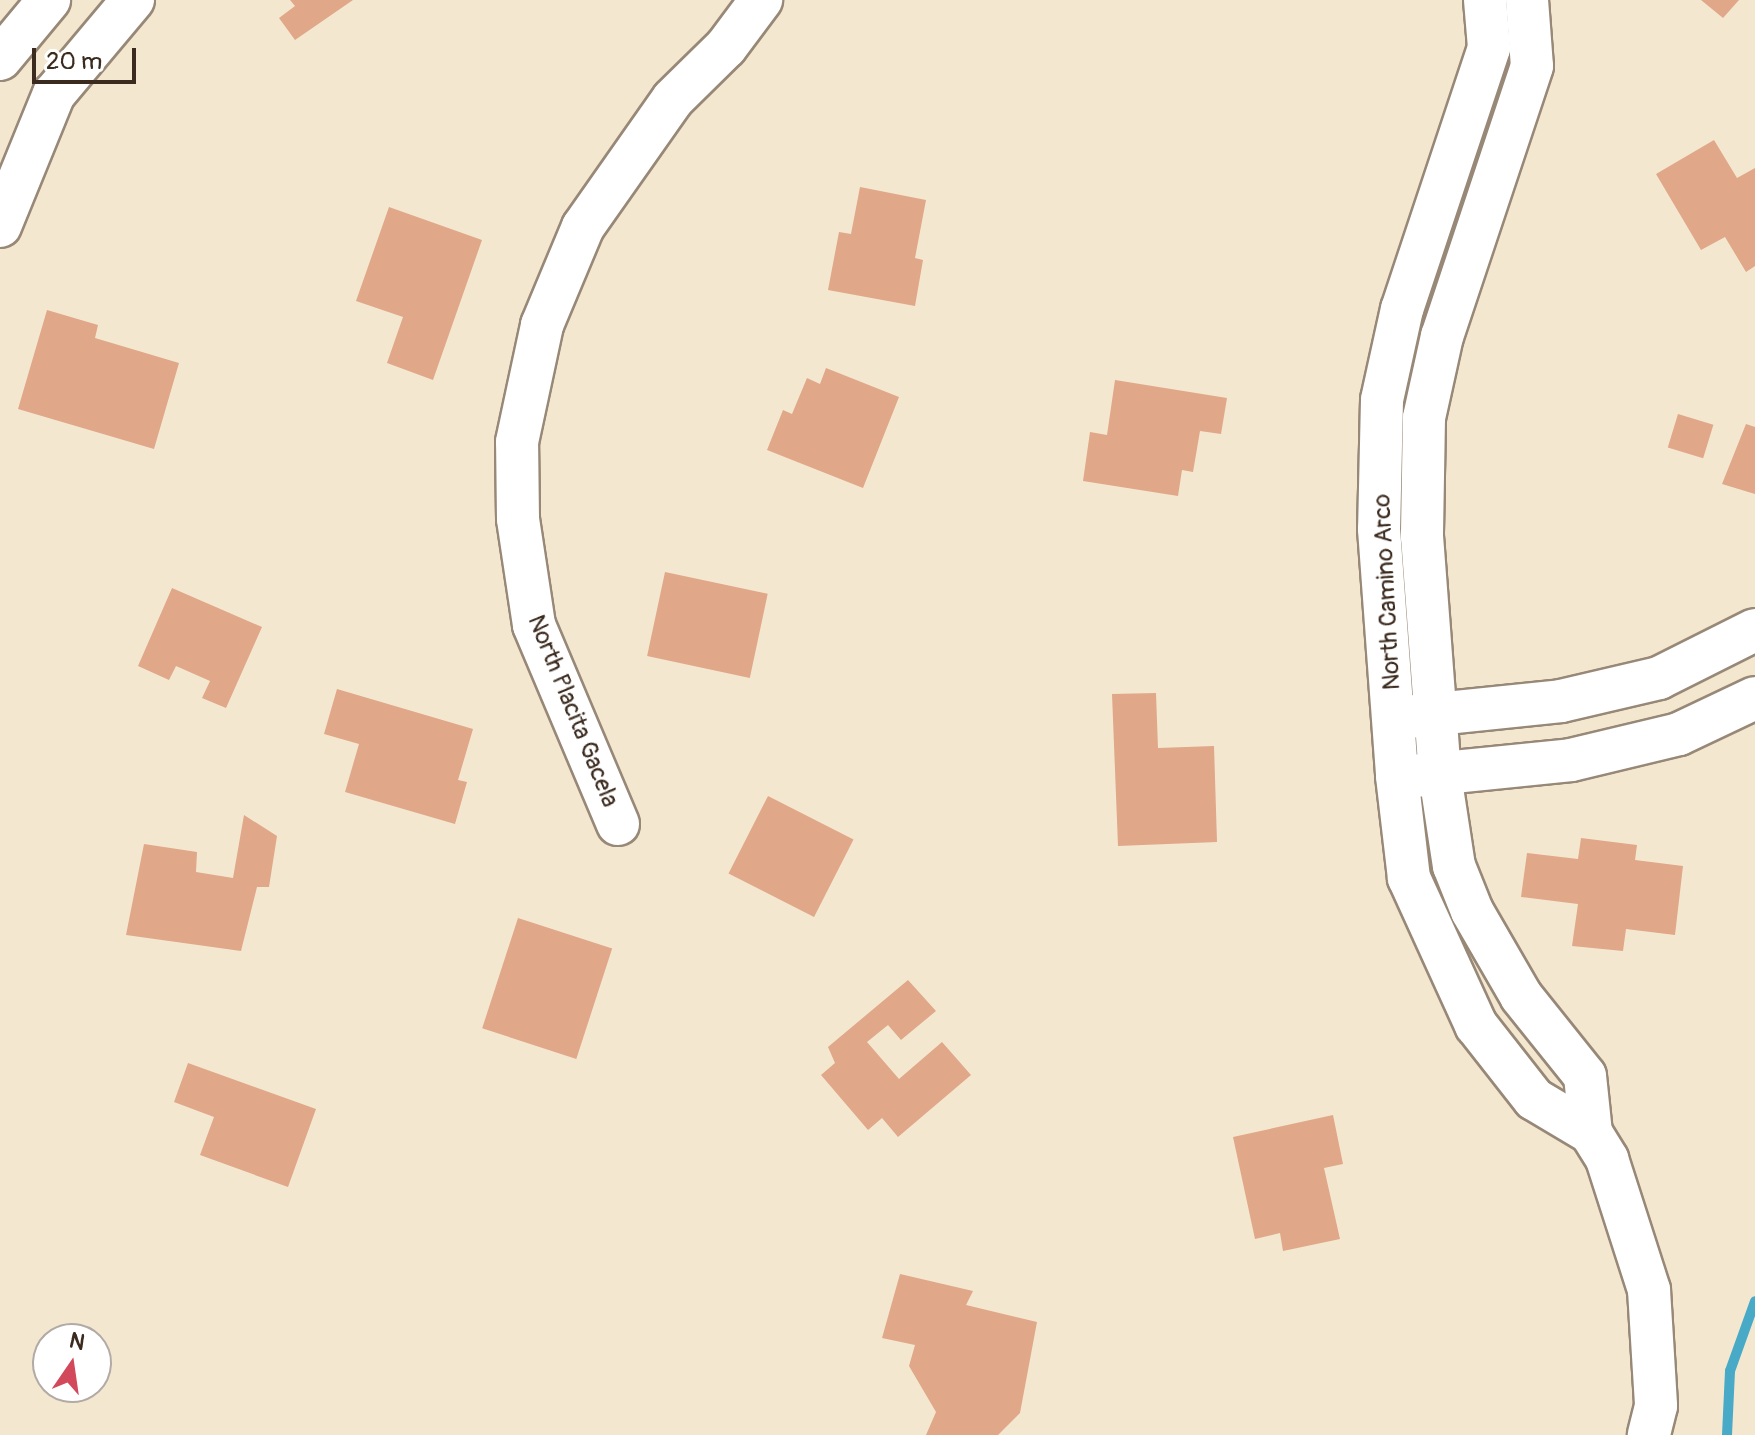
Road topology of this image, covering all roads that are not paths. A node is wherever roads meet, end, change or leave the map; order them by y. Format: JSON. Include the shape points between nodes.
{"nodes":[{"id":1,"x":49,"y":0,"type":"edge"},
{"id":2,"x":133,"y":0,"type":"edge"},
{"id":3,"x":761,"y":0,"type":"edge"},
{"id":4,"x":1485,"y":0,"type":"edge"},
{"id":5,"x":1527,"y":0,"type":"edge"},
{"id":6,"x":0,"y":59,"type":"edge"},
{"id":7,"x":0,"y":226,"type":"edge"},
{"id":8,"x":1755,"y":630,"type":"edge"},
{"id":9,"x":1755,"y":698,"type":"edge"},
{"id":10,"x":1436,"y":716,"type":"junction"},
{"id":11,"x":1395,"y":717,"type":"junction"},
{"id":12,"x":1440,"y":775,"type":"junction"},
{"id":13,"x":1397,"y":776,"type":"junction"},
{"id":14,"x":618,"y":824,"type":"dead end"},
{"id":15,"x":1591,"y":1133,"type":"junction"},
{"id":16,"x":1649,"y":1435,"type":"edge"}],
"edges":[{"from":1,"to":6,"type":"street"},
{"from":2,"to":7,"type":"street","via":[[54,94]]},
{"from":3,"to":14,"type":"street","name":"North Placita Gacela","via":[[726,47],[673,99],[583,227],[542,325],[517,442],[518,519],[534,625]]},
{"from":4,"to":11,"type":"street","name":"North Camino Arco","via":[[1489,48],[1402,309],[1382,400],[1379,529]]},
{"from":5,"to":10,"type":"street","name":"North Camino Arco","via":[[1532,66],[1442,336],[1424,418],[1422,536]]},
{"from":8,"to":10,"type":"street","via":[[1659,678],[1561,701]]},
{"from":9,"to":12,"type":"street","via":[[1679,734],[1571,760]]},
{"from":10,"to":11,"type":"street"},
{"from":10,"to":12,"type":"street","name":"North Camino Arco"},
{"from":11,"to":13,"type":"street","name":"North Camino Arco"},
{"from":12,"to":13,"type":"street"},
{"from":12,"to":15,"type":"street","name":"North Camino Arco","via":[[1454,866],[1472,911],[1521,996],[1585,1076]]},
{"from":13,"to":15,"type":"street","name":"North Camino Arco","via":[[1409,878],[1476,1025],[1534,1099]]},
{"from":15,"to":16,"type":"street","name":"North Camino Arco","via":[[1607,1159],[1649,1290],[1656,1406]]}]}
